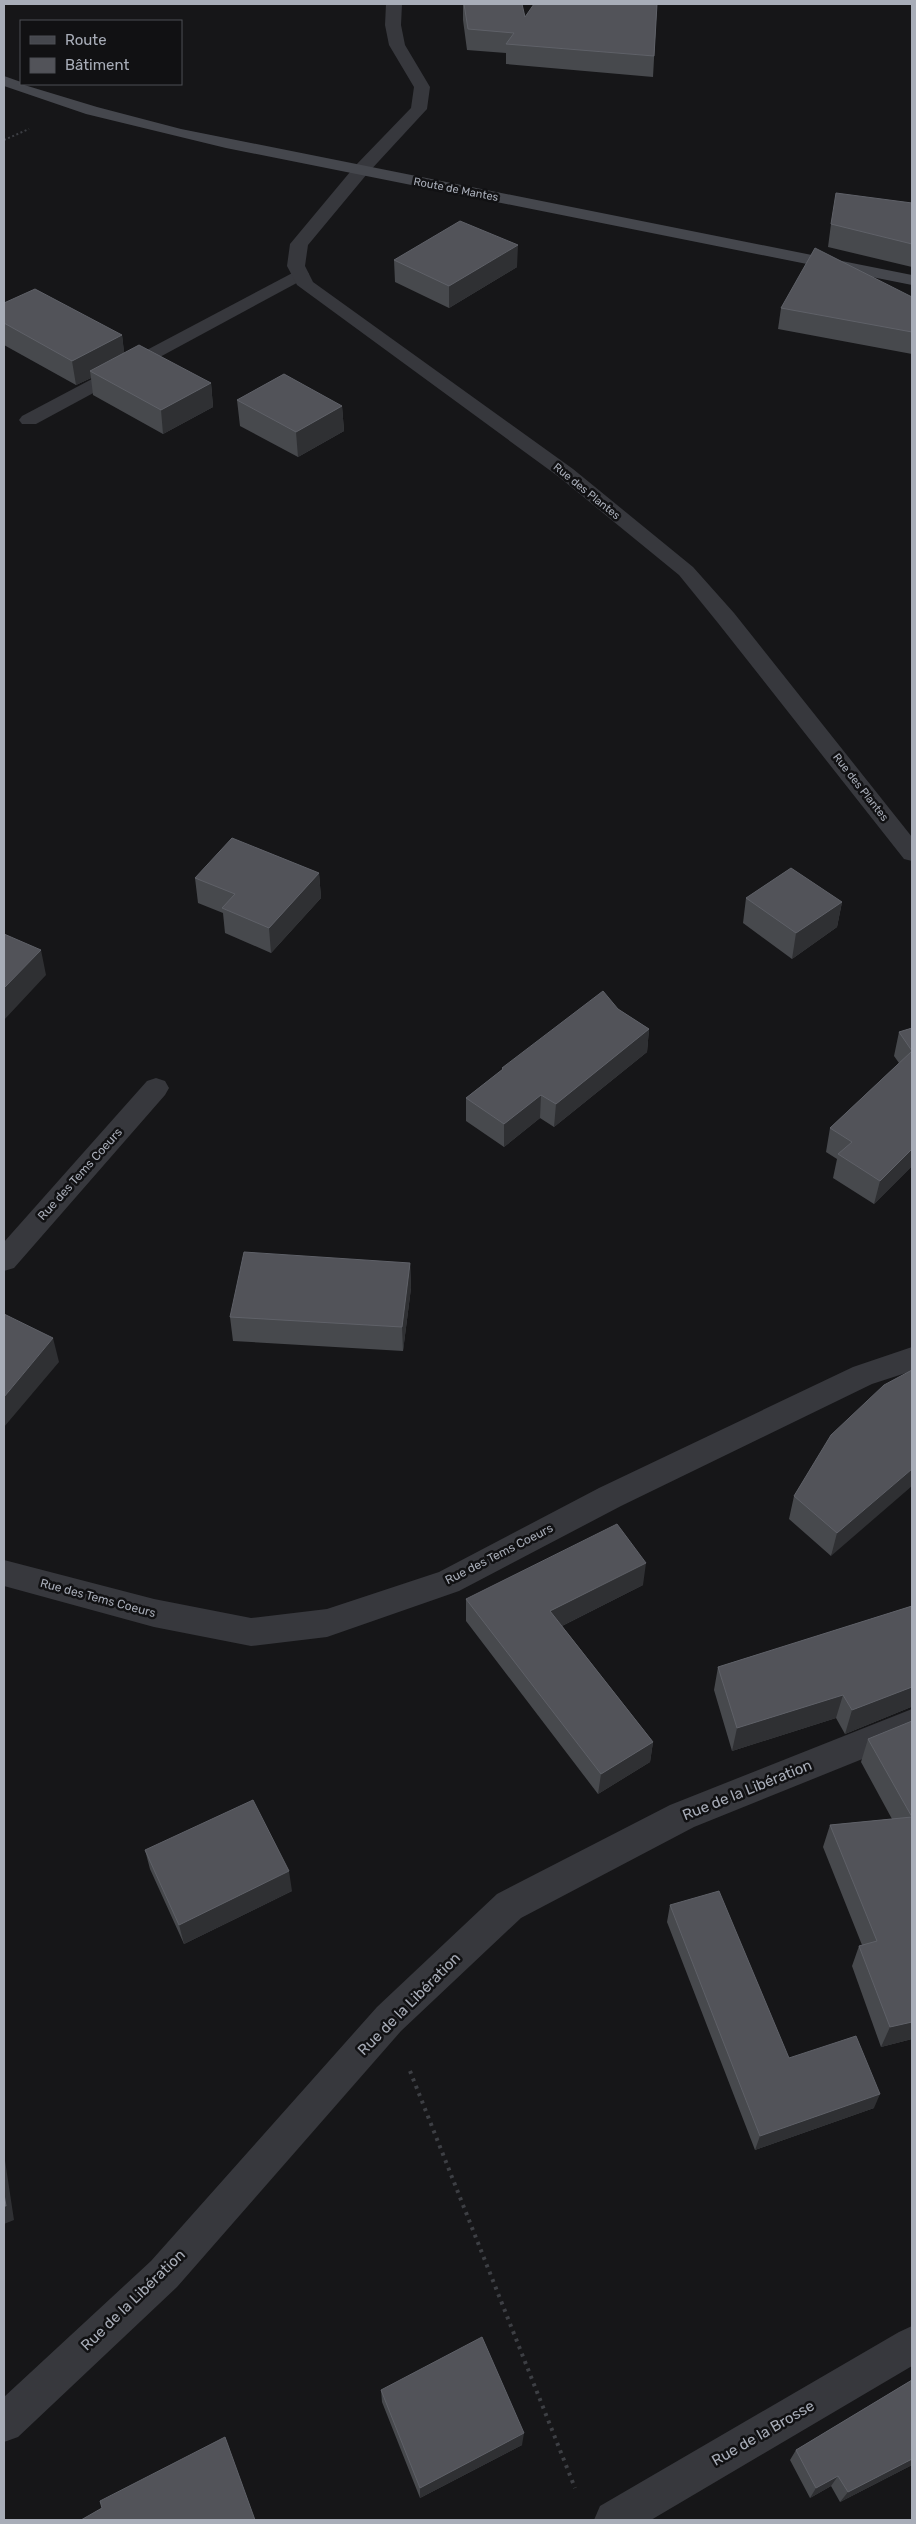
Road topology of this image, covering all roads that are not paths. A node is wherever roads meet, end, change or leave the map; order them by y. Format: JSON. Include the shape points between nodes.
{"nodes":[{"id":1,"x":394,"y":4,"type":"edge"},
{"id":2,"x":4,"y":81,"type":"edge"},
{"id":3,"x":361,"y":170,"type":"junction"},
{"id":4,"x":300,"y":274,"type":"junction"},
{"id":5,"x":912,"y":280,"type":"edge"},
{"id":6,"x":29,"y":420,"type":"dead end"},
{"id":7,"x":912,"y":853,"type":"edge"},
{"id":8,"x":156,"y":1088,"type":"dead end"},
{"id":9,"x":4,"y":1260,"type":"edge"},
{"id":10,"x":912,"y":1359,"type":"edge"},
{"id":11,"x":4,"y":1573,"type":"edge"},
{"id":12,"x":912,"y":1724,"type":"edge"},
{"id":13,"x":912,"y":2345,"type":"edge"},
{"id":14,"x":4,"y":2423,"type":"edge"},
{"id":15,"x":614,"y":2520,"type":"edge"}],
"edges":[{"from":1,"to":3,"type":"street","via":[[392,25],[397,45],[422,87],[419,109]]},
{"from":2,"to":3,"type":"main road","name":"Route de Mantes","via":[[127,121],[256,151]]},
{"from":3,"to":4,"type":"street","via":[[299,244],[296,266]]},
{"from":3,"to":5,"type":"main road","name":"Route de Mantes"},
{"from":4,"to":6,"type":"street"},
{"from":4,"to":7,"type":"street","name":"Rue des Plantes","via":[[306,285],[566,473],[686,572]]},
{"from":8,"to":9,"type":"street","name":"Rue des Tems Coeurs"},
{"from":10,"to":11,"type":"street","name":"Rue des Tems Coeurs","via":[[863,1375],[610,1497],[448,1582],[326,1623],[251,1632],[154,1613]]},
{"from":12,"to":14,"type":"street","name":"Rue de la Libération","via":[[682,1816],[509,1906],[389,2019],[164,2274]]},
{"from":13,"to":15,"type":"street","name":"Rue de la Brosse"}]}
